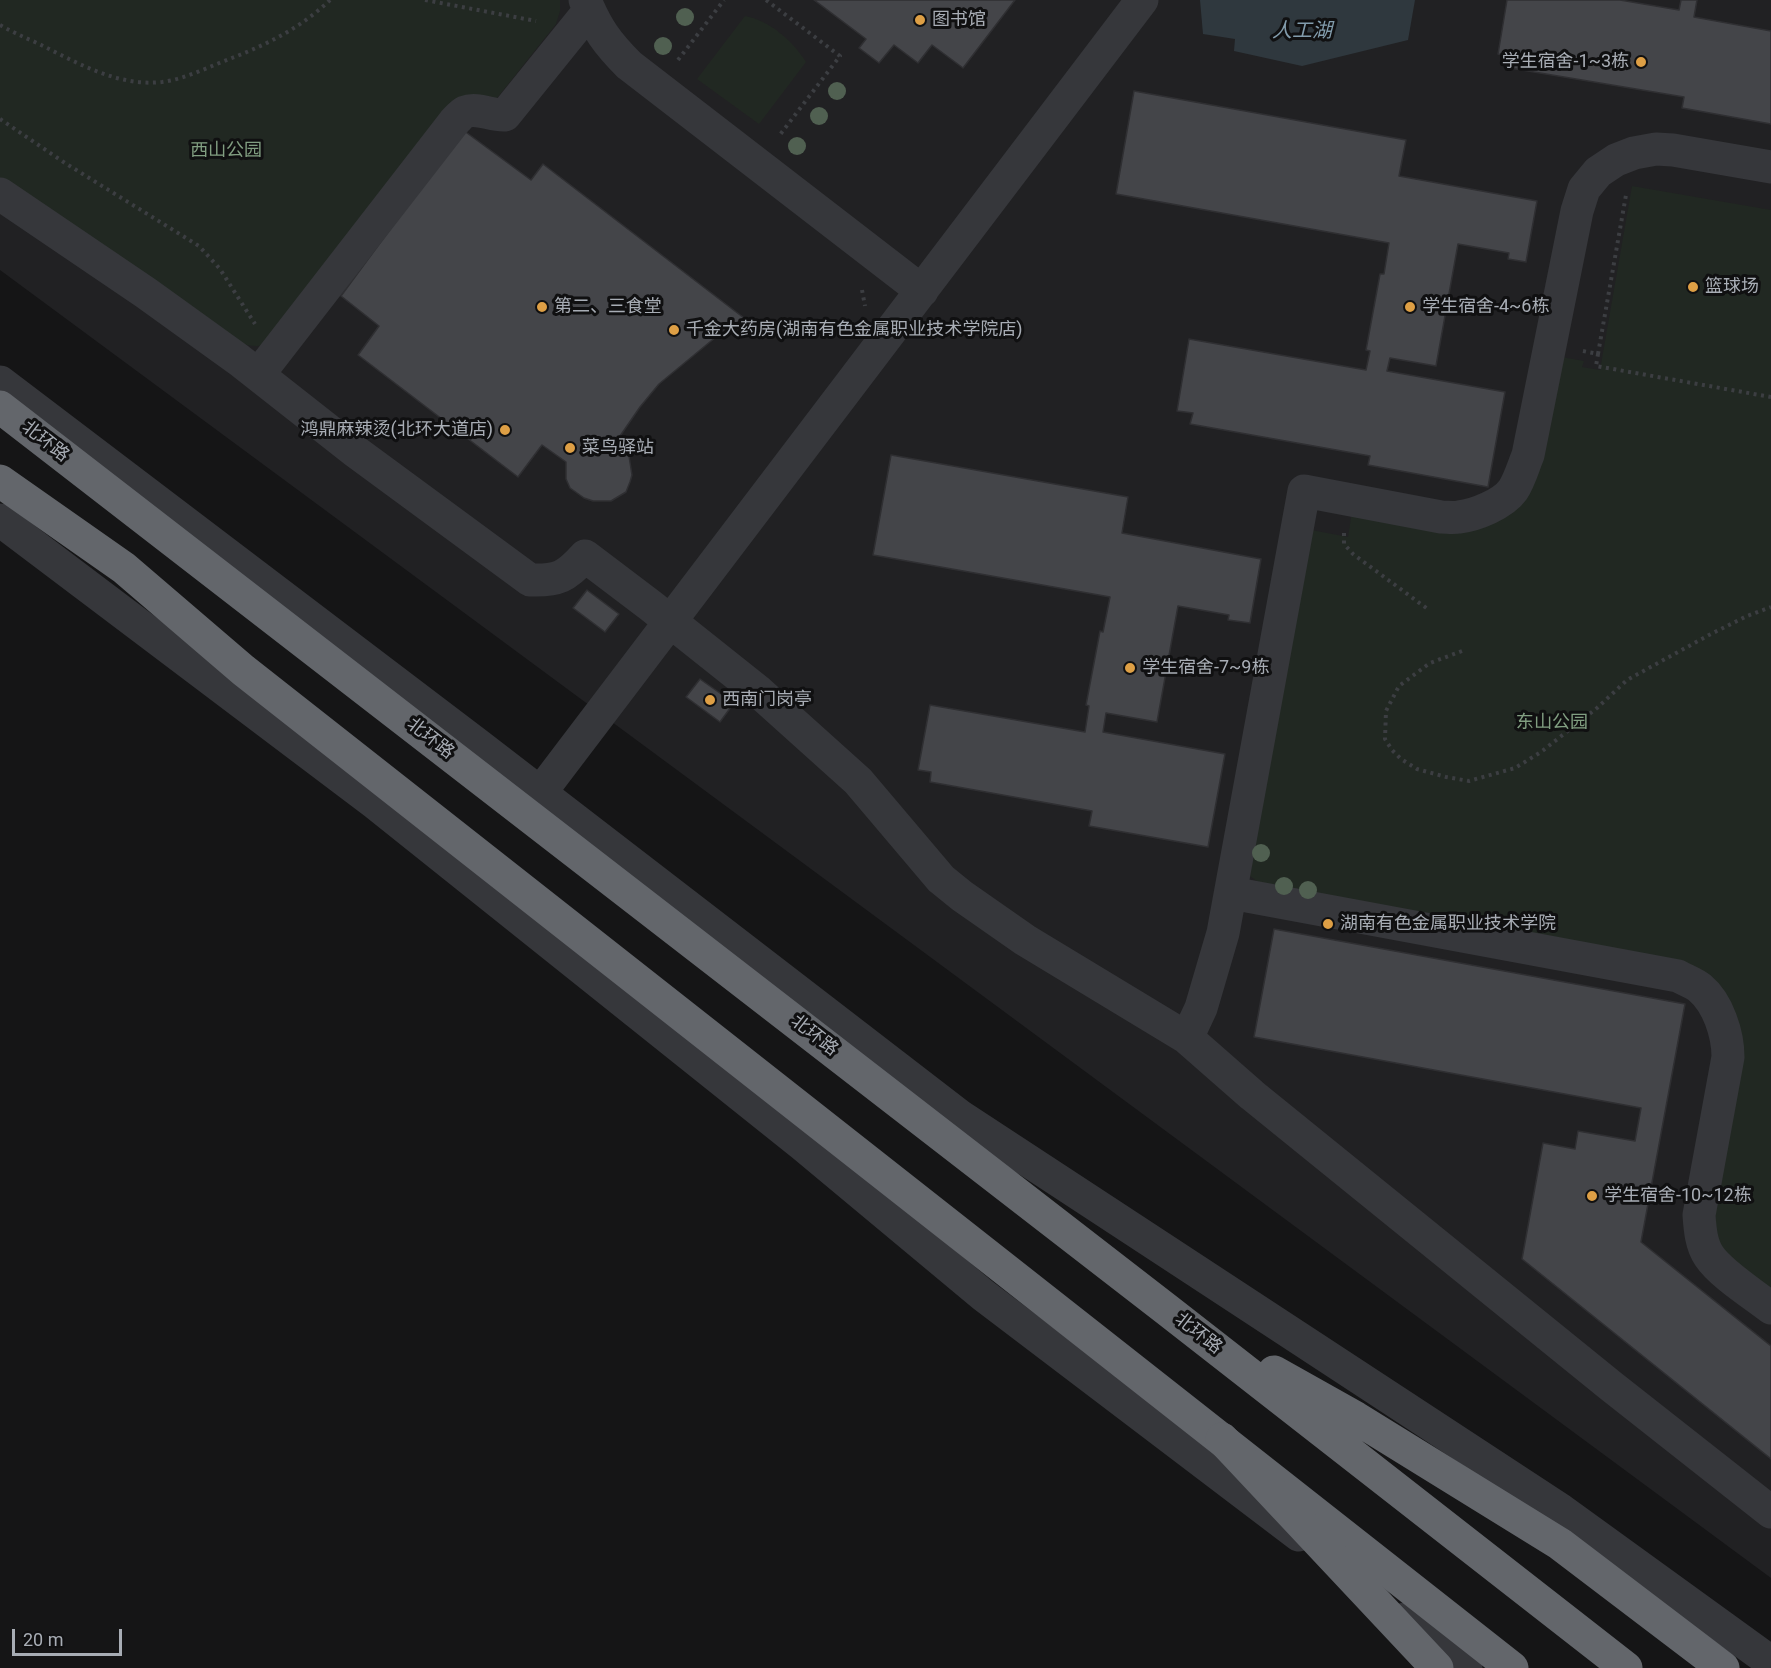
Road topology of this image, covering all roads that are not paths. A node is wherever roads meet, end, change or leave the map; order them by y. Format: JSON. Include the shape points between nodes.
{"nodes":[{"id":1,"x":1142,"y":0,"type":"edge"},
{"id":2,"x":583,"y":13,"type":"edge"},
{"id":3,"x":1771,"y":167,"type":"edge"},
{"id":4,"x":0,"y":194,"type":"edge"},
{"id":5,"x":922,"y":291,"type":"junction"},
{"id":6,"x":265,"y":366,"type":"junction"},
{"id":7,"x":0,"y":382,"type":"edge"},
{"id":8,"x":0,"y":407,"type":"edge"},
{"id":9,"x":0,"y":481,"type":"edge"},
{"id":10,"x":0,"y":520,"type":"edge"},
{"id":11,"x":671,"y":622,"type":"junction"},
{"id":12,"x":540,"y":793,"type":"junction"},
{"id":13,"x":1231,"y":893,"type":"junction"},
{"id":14,"x":1187,"y":1038,"type":"junction"},
{"id":15,"x":1771,"y":1308,"type":"edge"},
{"id":16,"x":1166,"y":1309,"type":"junction"},
{"id":17,"x":1222,"y":1440,"type":"junction"},
{"id":18,"x":1771,"y":1512,"type":"edge"},
{"id":19,"x":1771,"y":1662,"type":"edge"},
{"id":20,"x":1437,"y":1668,"type":"edge"},
{"id":21,"x":1466,"y":1668,"type":"edge"},
{"id":22,"x":1512,"y":1668,"type":"edge"},
{"id":23,"x":1626,"y":1668,"type":"edge"},
{"id":24,"x":1723,"y":1668,"type":"edge"}],
"edges":[{"from":1,"to":5,"type":"street"},
{"from":2,"to":5,"type":"street","via":[[629,65]]},
{"from":2,"to":6,"type":"street","via":[[511,110],[497,116],[465,112],[454,122]]},
{"from":3,"to":13,"type":"street","via":[[1656,149],[1616,160],[1598,172],[1584,189],[1528,455],[1512,492],[1497,504],[1459,518],[1441,517],[1304,492]]},
{"from":4,"to":6,"type":"street","via":[[146,293]]},
{"from":5,"to":11,"type":"street"},
{"from":6,"to":11,"type":"street","via":[[356,452],[530,580],[560,578],[585,556]]},
{"from":7,"to":12,"type":"street"},
{"from":8,"to":16,"type":"highway","name":"北环路"},
{"from":9,"to":17,"type":"highway","via":[[124,568],[243,670]]},
{"from":10,"to":21,"type":"street","via":[[375,803],[803,1145],[983,1295],[1289,1527]]},
{"from":11,"to":12,"type":"street"},
{"from":11,"to":14,"type":"street","via":[[759,692],[858,781],[941,879],[962,897]]},
{"from":12,"to":19,"type":"street","via":[[960,1116],[1560,1510]]},
{"from":13,"to":14,"type":"street","via":[[1201,1008]]},
{"from":13,"to":15,"type":"street","via":[[1678,976],[1699,987],[1718,1015],[1728,1042],[1699,1215],[1702,1241],[1719,1268]]},
{"from":14,"to":18,"type":"street","via":[[1564,1349]]},
{"from":16,"to":23,"type":"highway","name":"北环路"},
{"from":16,"to":24,"type":"highway","via":[[1356,1418],[1560,1544]]},
{"from":17,"to":20,"type":"highway","bridge":true},
{"from":17,"to":22,"type":"highway","bridge":true}]}
